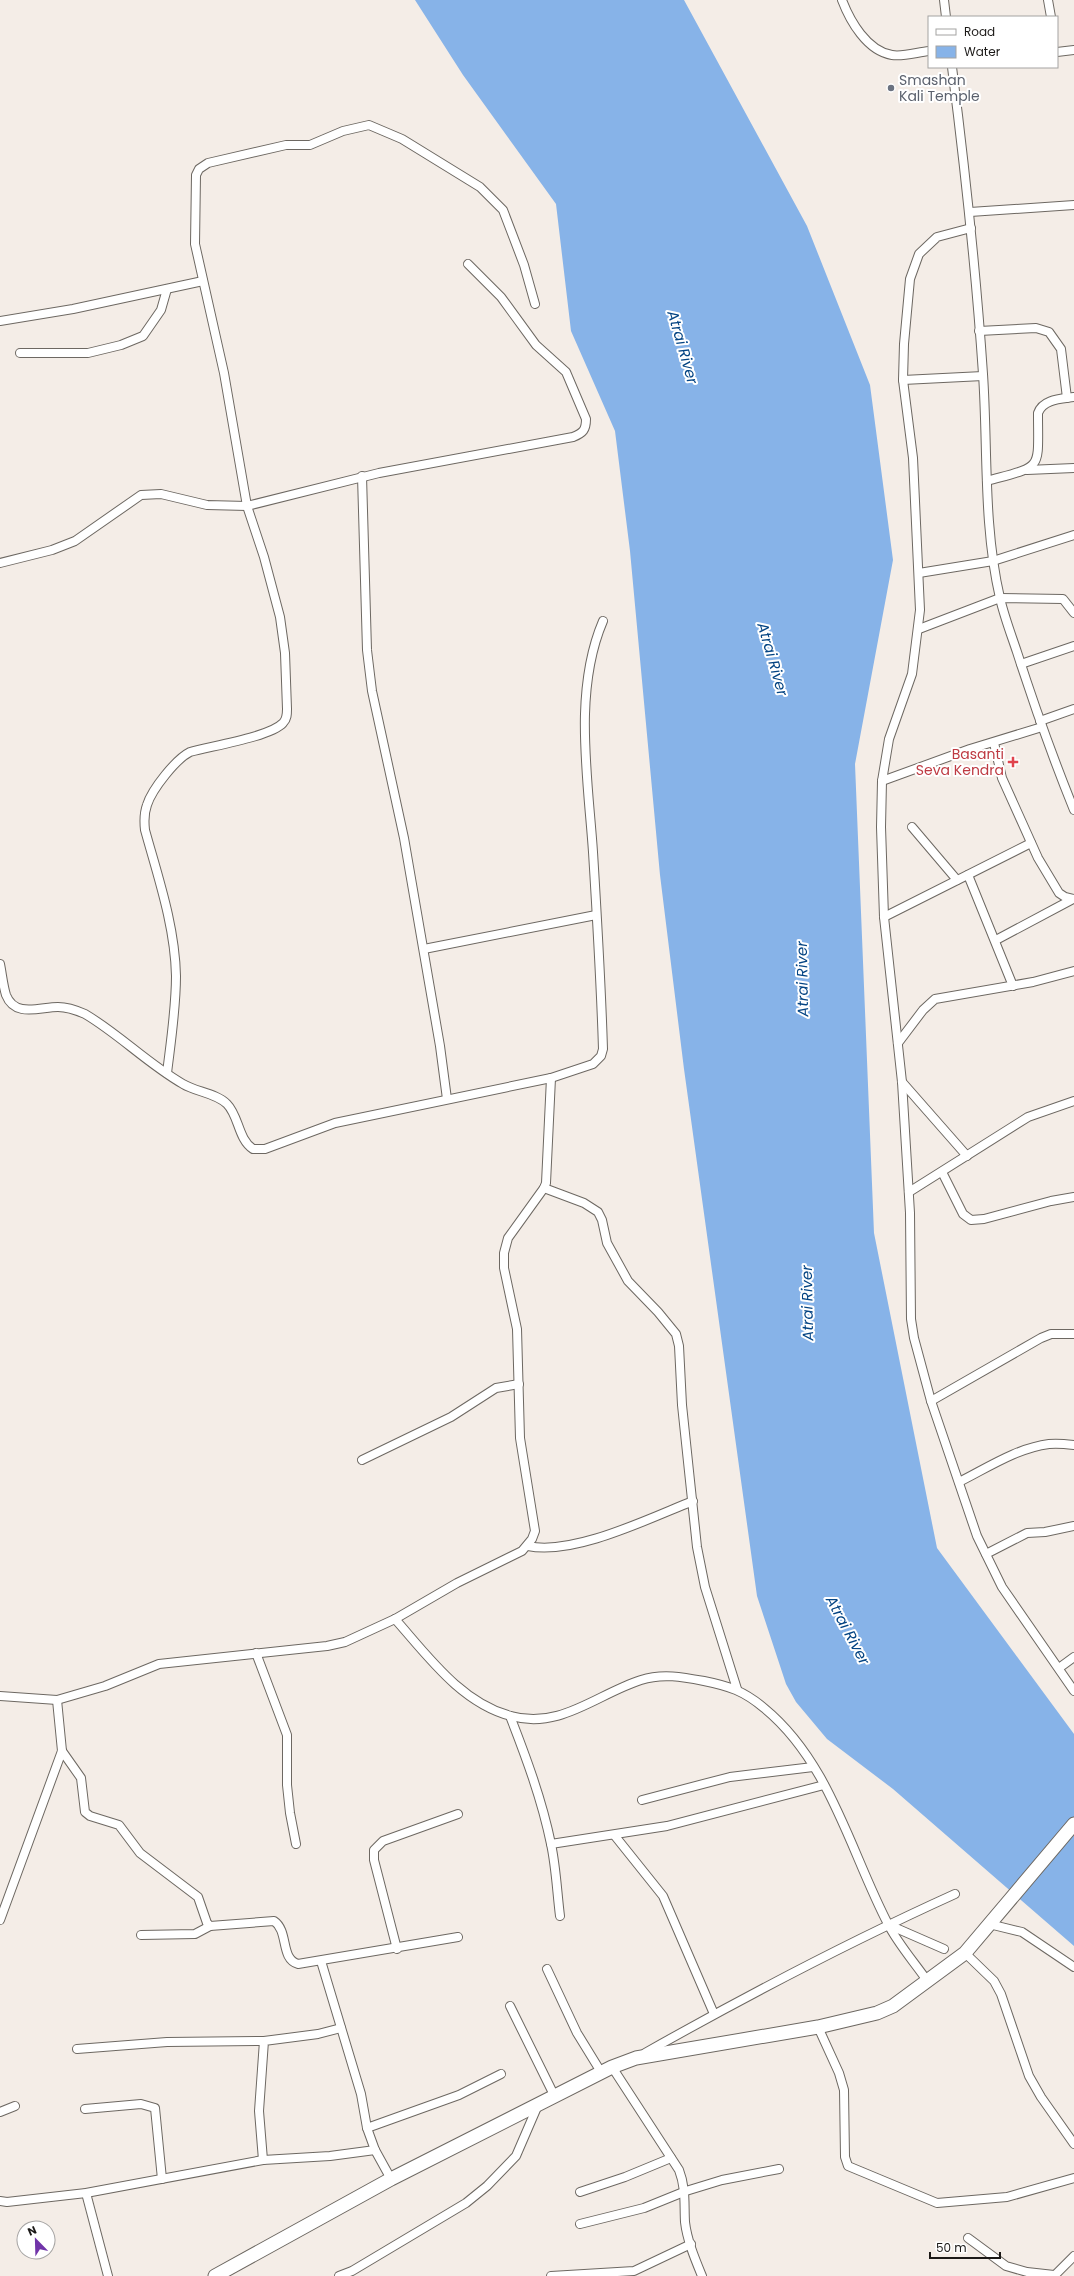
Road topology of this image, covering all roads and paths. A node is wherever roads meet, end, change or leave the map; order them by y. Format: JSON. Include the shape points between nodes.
{"nodes":[{"id":1,"x":842,"y":0,"type":"edge"},
{"id":2,"x":944,"y":0,"type":"edge"},
{"id":3,"x":1048,"y":0,"type":"edge"},
{"id":4,"x":946,"y":16,"type":"edge"},
{"id":5,"x":1051,"y":16,"type":"edge"},
{"id":6,"x":1074,"y":50,"type":"edge"},
{"id":7,"x":928,"y":51,"type":"edge"},
{"id":8,"x":1058,"y":52,"type":"edge"},
{"id":9,"x":952,"y":68,"type":"edge"},
{"id":10,"x":1074,"y":206,"type":"edge"},
{"id":11,"x":970,"y":212,"type":"junction"},
{"id":12,"x":971,"y":228,"type":"junction"},
{"id":13,"x":468,"y":264,"type":"dead end"},
{"id":14,"x":203,"y":281,"type":"junction"},
{"id":15,"x":167,"y":289,"type":"junction"},
{"id":16,"x":535,"y":304,"type":"dead end"},
{"id":17,"x":0,"y":321,"type":"edge"},
{"id":18,"x":979,"y":331,"type":"junction"},
{"id":19,"x":20,"y":353,"type":"dead end"},
{"id":20,"x":983,"y":376,"type":"junction"},
{"id":21,"x":903,"y":380,"type":"junction"},
{"id":22,"x":1071,"y":398,"type":"edge"},
{"id":23,"x":1074,"y":468,"type":"edge"},
{"id":24,"x":1026,"y":470,"type":"junction"},
{"id":25,"x":362,"y":476,"type":"junction"},
{"id":26,"x":987,"y":482,"type":"junction"},
{"id":27,"x":247,"y":506,"type":"junction"},
{"id":28,"x":1074,"y":535,"type":"edge"},
{"id":29,"x":994,"y":561,"type":"junction"},
{"id":30,"x":0,"y":564,"type":"edge"},
{"id":31,"x":919,"y":573,"type":"junction"},
{"id":32,"x":1000,"y":598,"type":"junction"},
{"id":33,"x":1074,"y":613,"type":"edge"},
{"id":34,"x":604,"y":621,"type":"dead end"},
{"id":35,"x":919,"y":629,"type":"junction"},
{"id":36,"x":1074,"y":646,"type":"edge"},
{"id":37,"x":1021,"y":664,"type":"junction"},
{"id":38,"x":1074,"y":709,"type":"edge"},
{"id":39,"x":1041,"y":724,"type":"junction"},
{"id":40,"x":994,"y":742,"type":"junction"},
{"id":41,"x":882,"y":781,"type":"junction"},
{"id":42,"x":1074,"y":810,"type":"edge"},
{"id":43,"x":912,"y":826,"type":"dead end"},
{"id":44,"x":1031,"y":843,"type":"junction"},
{"id":45,"x":968,"y":875,"type":"junction"},
{"id":46,"x":957,"y":880,"type":"junction"},
{"id":47,"x":1074,"y":899,"type":"edge"},
{"id":48,"x":596,"y":915,"type":"junction"},
{"id":49,"x":884,"y":917,"type":"junction"},
{"id":50,"x":996,"y":940,"type":"junction"},
{"id":51,"x":424,"y":949,"type":"junction"},
{"id":52,"x":0,"y":964,"type":"edge"},
{"id":53,"x":1074,"y":971,"type":"edge"},
{"id":54,"x":1013,"y":986,"type":"junction"},
{"id":55,"x":898,"y":1043,"type":"junction"},
{"id":56,"x":168,"y":1073,"type":"junction"},
{"id":57,"x":551,"y":1078,"type":"junction"},
{"id":58,"x":902,"y":1082,"type":"junction"},
{"id":59,"x":447,"y":1100,"type":"junction"},
{"id":60,"x":1074,"y":1101,"type":"edge"},
{"id":61,"x":966,"y":1156,"type":"junction"},
{"id":62,"x":942,"y":1172,"type":"junction"},
{"id":63,"x":544,"y":1188,"type":"junction"},
{"id":64,"x":909,"y":1192,"type":"junction"},
{"id":65,"x":1074,"y":1196,"type":"edge"},
{"id":66,"x":1074,"y":1334,"type":"edge"},
{"id":67,"x":519,"y":1384,"type":"junction"},
{"id":68,"x":931,"y":1401,"type":"junction"},
{"id":69,"x":1074,"y":1445,"type":"edge"},
{"id":70,"x":362,"y":1460,"type":"dead end"},
{"id":71,"x":959,"y":1482,"type":"junction"},
{"id":72,"x":693,"y":1501,"type":"junction"},
{"id":73,"x":1074,"y":1526,"type":"edge"},
{"id":74,"x":528,"y":1546,"type":"junction"},
{"id":75,"x":986,"y":1554,"type":"junction"},
{"id":76,"x":395,"y":1618,"type":"junction"},
{"id":77,"x":256,"y":1653,"type":"junction"},
{"id":78,"x":1074,"y":1657,"type":"edge"},
{"id":79,"x":1059,"y":1668,"type":"junction"},
{"id":80,"x":737,"y":1689,"type":"junction"},
{"id":81,"x":1074,"y":1691,"type":"edge"},
{"id":82,"x":0,"y":1696,"type":"edge"},
{"id":83,"x":57,"y":1700,"type":"junction"},
{"id":84,"x":510,"y":1716,"type":"junction"},
{"id":85,"x":62,"y":1751,"type":"junction"},
{"id":86,"x":812,"y":1766,"type":"junction"},
{"id":87,"x":824,"y":1785,"type":"junction"},
{"id":88,"x":642,"y":1800,"type":"dead end"},
{"id":89,"x":458,"y":1814,"type":"dead end"},
{"id":90,"x":1074,"y":1824,"type":"edge"},
{"id":91,"x":615,"y":1836,"type":"junction"},
{"id":92,"x":296,"y":1844,"type":"dead end"},
{"id":93,"x":551,"y":1844,"type":"junction"},
{"id":94,"x":955,"y":1894,"type":"dead end"},
{"id":95,"x":560,"y":1916,"type":"dead end"},
{"id":96,"x":0,"y":1920,"type":"edge"},
{"id":97,"x":991,"y":1922,"type":"junction"},
{"id":98,"x":888,"y":1924,"type":"junction"},
{"id":99,"x":210,"y":1926,"type":"junction"},
{"id":100,"x":141,"y":1936,"type":"dead end"},
{"id":101,"x":458,"y":1937,"type":"dead end"},
{"id":102,"x":397,"y":1949,"type":"junction"},
{"id":103,"x":944,"y":1949,"type":"dead end"},
{"id":104,"x":965,"y":1953,"type":"junction"},
{"id":105,"x":321,"y":1961,"type":"junction"},
{"id":106,"x":1074,"y":1967,"type":"edge"},
{"id":107,"x":547,"y":1969,"type":"dead end"},
{"id":108,"x":928,"y":1982,"type":"junction"},
{"id":109,"x":510,"y":2006,"type":"dead end"},
{"id":110,"x":714,"y":2014,"type":"junction"},
{"id":111,"x":818,"y":2027,"type":"junction"},
{"id":112,"x":341,"y":2028,"type":"junction"},
{"id":113,"x":264,"y":2041,"type":"junction"},
{"id":114,"x":77,"y":2049,"type":"dead end"},
{"id":115,"x":636,"y":2058,"type":"junction"},
{"id":116,"x":607,"y":2069,"type":"junction"},
{"id":117,"x":501,"y":2074,"type":"dead end"},
{"id":118,"x":554,"y":2095,"type":"junction"},
{"id":119,"x":538,"y":2105,"type":"junction"},
{"id":120,"x":15,"y":2106,"type":"dead end"},
{"id":121,"x":85,"y":2109,"type":"dead end"},
{"id":122,"x":0,"y":2112,"type":"edge"},
{"id":123,"x":367,"y":2128,"type":"junction"},
{"id":124,"x":1074,"y":2144,"type":"edge"},
{"id":125,"x":375,"y":2150,"type":"junction"},
{"id":126,"x":671,"y":2158,"type":"junction"},
{"id":127,"x":263,"y":2160,"type":"junction"},
{"id":128,"x":779,"y":2169,"type":"dead end"},
{"id":129,"x":1074,"y":2178,"type":"edge"},
{"id":130,"x":162,"y":2179,"type":"junction"},
{"id":131,"x":391,"y":2179,"type":"junction"},
{"id":132,"x":686,"y":2191,"type":"junction"},
{"id":133,"x":580,"y":2192,"type":"dead end"},
{"id":134,"x":86,"y":2193,"type":"junction"},
{"id":135,"x":0,"y":2201,"type":"edge"},
{"id":136,"x":580,"y":2224,"type":"dead end"},
{"id":137,"x":968,"y":2238,"type":"dead end"},
{"id":138,"x":691,"y":2244,"type":"junction"},
{"id":139,"x":1074,"y":2256,"type":"edge"},
{"id":140,"x":1054,"y":2275,"type":"edge"},
{"id":141,"x":108,"y":2276,"type":"edge"},
{"id":142,"x":215,"y":2276,"type":"edge"},
{"id":143,"x":339,"y":2276,"type":"edge"},
{"id":144,"x":551,"y":2276,"type":"edge"},
{"id":145,"x":702,"y":2276,"type":"edge"}],
"edges":[{"from":1,"to":7,"type":"street","via":[[854,27],[885,53],[894,55]]},
{"from":2,"to":4,"type":"street"},
{"from":3,"to":5,"type":"street"},
{"from":6,"to":8,"type":"street"},
{"from":9,"to":11,"type":"street"},
{"from":10,"to":11,"type":"street"},
{"from":11,"to":12,"type":"street"},
{"from":12,"to":18,"type":"street"},
{"from":12,"to":21,"type":"street","via":[[937,237],[919,254],[910,280]]},
{"from":13,"to":25,"type":"street","via":[[501,297],[536,345],[566,372],[577,395],[586,427],[583,432],[573,437]]},
{"from":14,"to":15,"type":"street"},
{"from":14,"to":16,"type":"street","via":[[195,244],[195,185],[200,169],[208,163],[286,145],[310,146],[343,131],[369,125],[402,139],[448,166],[480,187],[503,210],[524,265]]},
{"from":14,"to":27,"type":"street","via":[[224,373]]},
{"from":15,"to":17,"type":"street"},
{"from":15,"to":19,"type":"street","via":[[161,310],[143,336],[121,345],[88,353]]},
{"from":18,"to":20,"type":"street"},
{"from":18,"to":22,"type":"street","via":[[1036,328],[1049,332],[1061,350]]},
{"from":20,"to":21,"type":"street"},
{"from":20,"to":26,"type":"street"},
{"from":21,"to":31,"type":"street","via":[[913,458]]},
{"from":22,"to":24,"type":"street","via":[[1049,402],[1040,408],[1038,458],[1034,465]]},
{"from":23,"to":24,"type":"street"},
{"from":24,"to":26,"type":"street"},
{"from":25,"to":27,"type":"street"},
{"from":25,"to":51,"type":"street","via":[[367,650],[372,691],[404,838]]},
{"from":26,"to":29,"type":"street"},
{"from":27,"to":30,"type":"street","via":[[207,505],[161,494],[141,495],[75,540],[52,550]]},
{"from":27,"to":56,"type":"street","via":[[280,616],[286,717],[282,724],[268,732],[182,756],[169,770],[147,803],[145,830],[169,921],[176,975]]},
{"from":28,"to":29,"type":"street"},
{"from":29,"to":31,"type":"street"},
{"from":29,"to":32,"type":"street"},
{"from":31,"to":35,"type":"street"},
{"from":32,"to":33,"type":"street","via":[[1063,599]]},
{"from":32,"to":35,"type":"street"},
{"from":32,"to":37,"type":"street"},
{"from":34,"to":48,"type":"street","via":[[592,653],[587,689],[586,753]]},
{"from":35,"to":41,"type":"street","via":[[912,674],[889,739]]},
{"from":36,"to":37,"type":"street"},
{"from":37,"to":39,"type":"street"},
{"from":38,"to":39,"type":"street"},
{"from":39,"to":40,"type":"street"},
{"from":39,"to":42,"type":"street"},
{"from":40,"to":41,"type":"street"},
{"from":40,"to":44,"type":"street","via":[[1002,778]]},
{"from":41,"to":49,"type":"street","via":[[881,869]]},
{"from":43,"to":46,"type":"street"},
{"from":44,"to":45,"type":"street"},
{"from":44,"to":47,"type":"street","via":[[1052,884],[1065,897]]},
{"from":45,"to":46,"type":"street"},
{"from":45,"to":50,"type":"street"},
{"from":46,"to":49,"type":"street"},
{"from":47,"to":50,"type":"street"},
{"from":48,"to":51,"type":"street"},
{"from":48,"to":57,"type":"street","via":[[602,994],[601,1056],[594,1064]]},
{"from":49,"to":55,"type":"street"},
{"from":50,"to":54,"type":"street"},
{"from":51,"to":59,"type":"street"},
{"from":52,"to":56,"type":"street","via":[[6,995],[15,1006],[36,1010],[72,1008],[85,1014]]},
{"from":53,"to":54,"type":"street"},
{"from":54,"to":55,"type":"street","via":[[936,999],[923,1010]]},
{"from":55,"to":58,"type":"street"},
{"from":56,"to":59,"type":"street","via":[[183,1084],[216,1097],[227,1105],[249,1146],[260,1149],[272,1147],[335,1123]]},
{"from":57,"to":59,"type":"street"},
{"from":57,"to":63,"type":"street","via":[[548,1110],[549,1151]]},
{"from":58,"to":61,"type":"street"},
{"from":58,"to":64,"type":"street"},
{"from":60,"to":61,"type":"street","via":[[1028,1117]]},
{"from":61,"to":62,"type":"street"},
{"from":62,"to":64,"type":"street"},
{"from":62,"to":65,"type":"street","via":[[963,1214],[971,1220]]},
{"from":63,"to":67,"type":"street","via":[[508,1238],[504,1253],[504,1268],[517,1329]]},
{"from":63,"to":72,"type":"street","via":[[584,1203],[598,1212],[607,1243],[628,1280],[676,1334]]},
{"from":64,"to":68,"type":"street","via":[[911,1319]]},
{"from":66,"to":68,"type":"street","via":[[1051,1334],[1041,1338]]},
{"from":67,"to":70,"type":"street","via":[[496,1388],[451,1417]]},
{"from":67,"to":74,"type":"street","via":[[520,1438],[535,1531]]},
{"from":68,"to":71,"type":"street"},
{"from":69,"to":71,"type":"street","via":[[1050,1444],[1035,1447],[1006,1458]]},
{"from":71,"to":75,"type":"street","via":[[977,1536]]},
{"from":72,"to":74,"type":"street","via":[[625,1528],[570,1545],[542,1549]]},
{"from":72,"to":80,"type":"street","via":[[704,1587]]},
{"from":73,"to":75,"type":"street","via":[[1027,1533]]},
{"from":74,"to":76,"type":"street"},
{"from":75,"to":79,"type":"street","via":[[1002,1587]]},
{"from":76,"to":77,"type":"street","via":[[345,1642]]},
{"from":76,"to":84,"type":"street","via":[[435,1664],[465,1691],[483,1704]]},
{"from":77,"to":83,"type":"street","via":[[159,1664],[106,1686]]},
{"from":77,"to":92,"type":"street","via":[[287,1735],[287,1785]]},
{"from":78,"to":79,"type":"street"},
{"from":79,"to":81,"type":"street"},
{"from":80,"to":84,"type":"street","via":[[680,1676],[653,1677],[633,1683],[570,1713],[542,1718]]},
{"from":80,"to":86,"type":"street","via":[[777,1720]]},
{"from":82,"to":83,"type":"street"},
{"from":83,"to":85,"type":"street"},
{"from":84,"to":93,"type":"street","via":[[528,1762]]},
{"from":85,"to":96,"type":"street"},
{"from":85,"to":99,"type":"street","via":[[81,1778],[85,1812],[119,1825],[140,1853],[198,1897]]},
{"from":86,"to":87,"type":"street"},
{"from":86,"to":88,"type":"street","via":[[730,1777]]},
{"from":87,"to":91,"type":"street","via":[[700,1818]]},
{"from":87,"to":98,"type":"street","via":[[843,1819]]},
{"from":89,"to":102,"type":"street","via":[[383,1841],[374,1850],[374,1860]]},
{"from":90,"to":97,"type":"main road"},
{"from":91,"to":93,"type":"street"},
{"from":91,"to":110,"type":"street","via":[[663,1896]]},
{"from":93,"to":95,"type":"street"},
{"from":94,"to":98,"type":"street"},
{"from":97,"to":104,"type":"main road"},
{"from":97,"to":106,"type":"street","via":[[1022,1932]]},
{"from":98,"to":103,"type":"street"},
{"from":98,"to":108,"type":"street"},
{"from":98,"to":110,"type":"street"},
{"from":99,"to":100,"type":"street","via":[[200,1933],[190,1935]]},
{"from":99,"to":105,"type":"street","via":[[274,1921],[282,1929],[288,1955],[293,1963]]},
{"from":101,"to":102,"type":"street"},
{"from":102,"to":105,"type":"street"},
{"from":104,"to":108,"type":"main road"},
{"from":104,"to":124,"type":"street","via":[[994,1981],[1001,1994],[1029,2076]]},
{"from":105,"to":112,"type":"street"},
{"from":107,"to":116,"type":"street","via":[[574,2027]]},
{"from":108,"to":111,"type":"main road","via":[[882,2011]]},
{"from":109,"to":118,"type":"street"},
{"from":110,"to":115,"type":"street"},
{"from":111,"to":115,"type":"main road"},
{"from":111,"to":129,"type":"street","via":[[844,2090],[845,2157],[848,2166],[854,2170],[879,2178],[923,2199],[946,2203],[1007,2197]]},
{"from":112,"to":113,"type":"street","via":[[318,2034]]},
{"from":112,"to":123,"type":"street","via":[[361,2094]]},
{"from":113,"to":114,"type":"street","via":[[167,2042]]},
{"from":113,"to":127,"type":"street","via":[[259,2110]]},
{"from":115,"to":116,"type":"main road"},
{"from":116,"to":118,"type":"main road"},
{"from":116,"to":126,"type":"street"},
{"from":117,"to":123,"type":"street","via":[[459,2094]]},
{"from":118,"to":119,"type":"main road"},
{"from":119,"to":131,"type":"main road"},
{"from":119,"to":143,"type":"street","via":[[516,2156],[487,2186],[466,2203],[352,2271]]},
{"from":120,"to":122,"type":"street"},
{"from":121,"to":130,"type":"street","via":[[141,2104],[155,2108]]},
{"from":123,"to":125,"type":"street"},
{"from":125,"to":127,"type":"street"},
{"from":125,"to":131,"type":"street"},
{"from":126,"to":132,"type":"street","via":[[681,2175]]},
{"from":126,"to":133,"type":"street"},
{"from":127,"to":130,"type":"street"},
{"from":128,"to":132,"type":"street","via":[[722,2180]]},
{"from":130,"to":134,"type":"street"},
{"from":131,"to":142,"type":"main road"},
{"from":132,"to":136,"type":"street","via":[[644,2208]]},
{"from":132,"to":138,"type":"street","via":[[685,2223]]},
{"from":134,"to":135,"type":"street"},
{"from":134,"to":141,"type":"street"},
{"from":137,"to":140,"type":"street","via":[[1006,2266],[1027,2272]]},
{"from":138,"to":144,"type":"street","via":[[634,2270]]},
{"from":138,"to":145,"type":"street"},
{"from":139,"to":140,"type":"street"}]}
